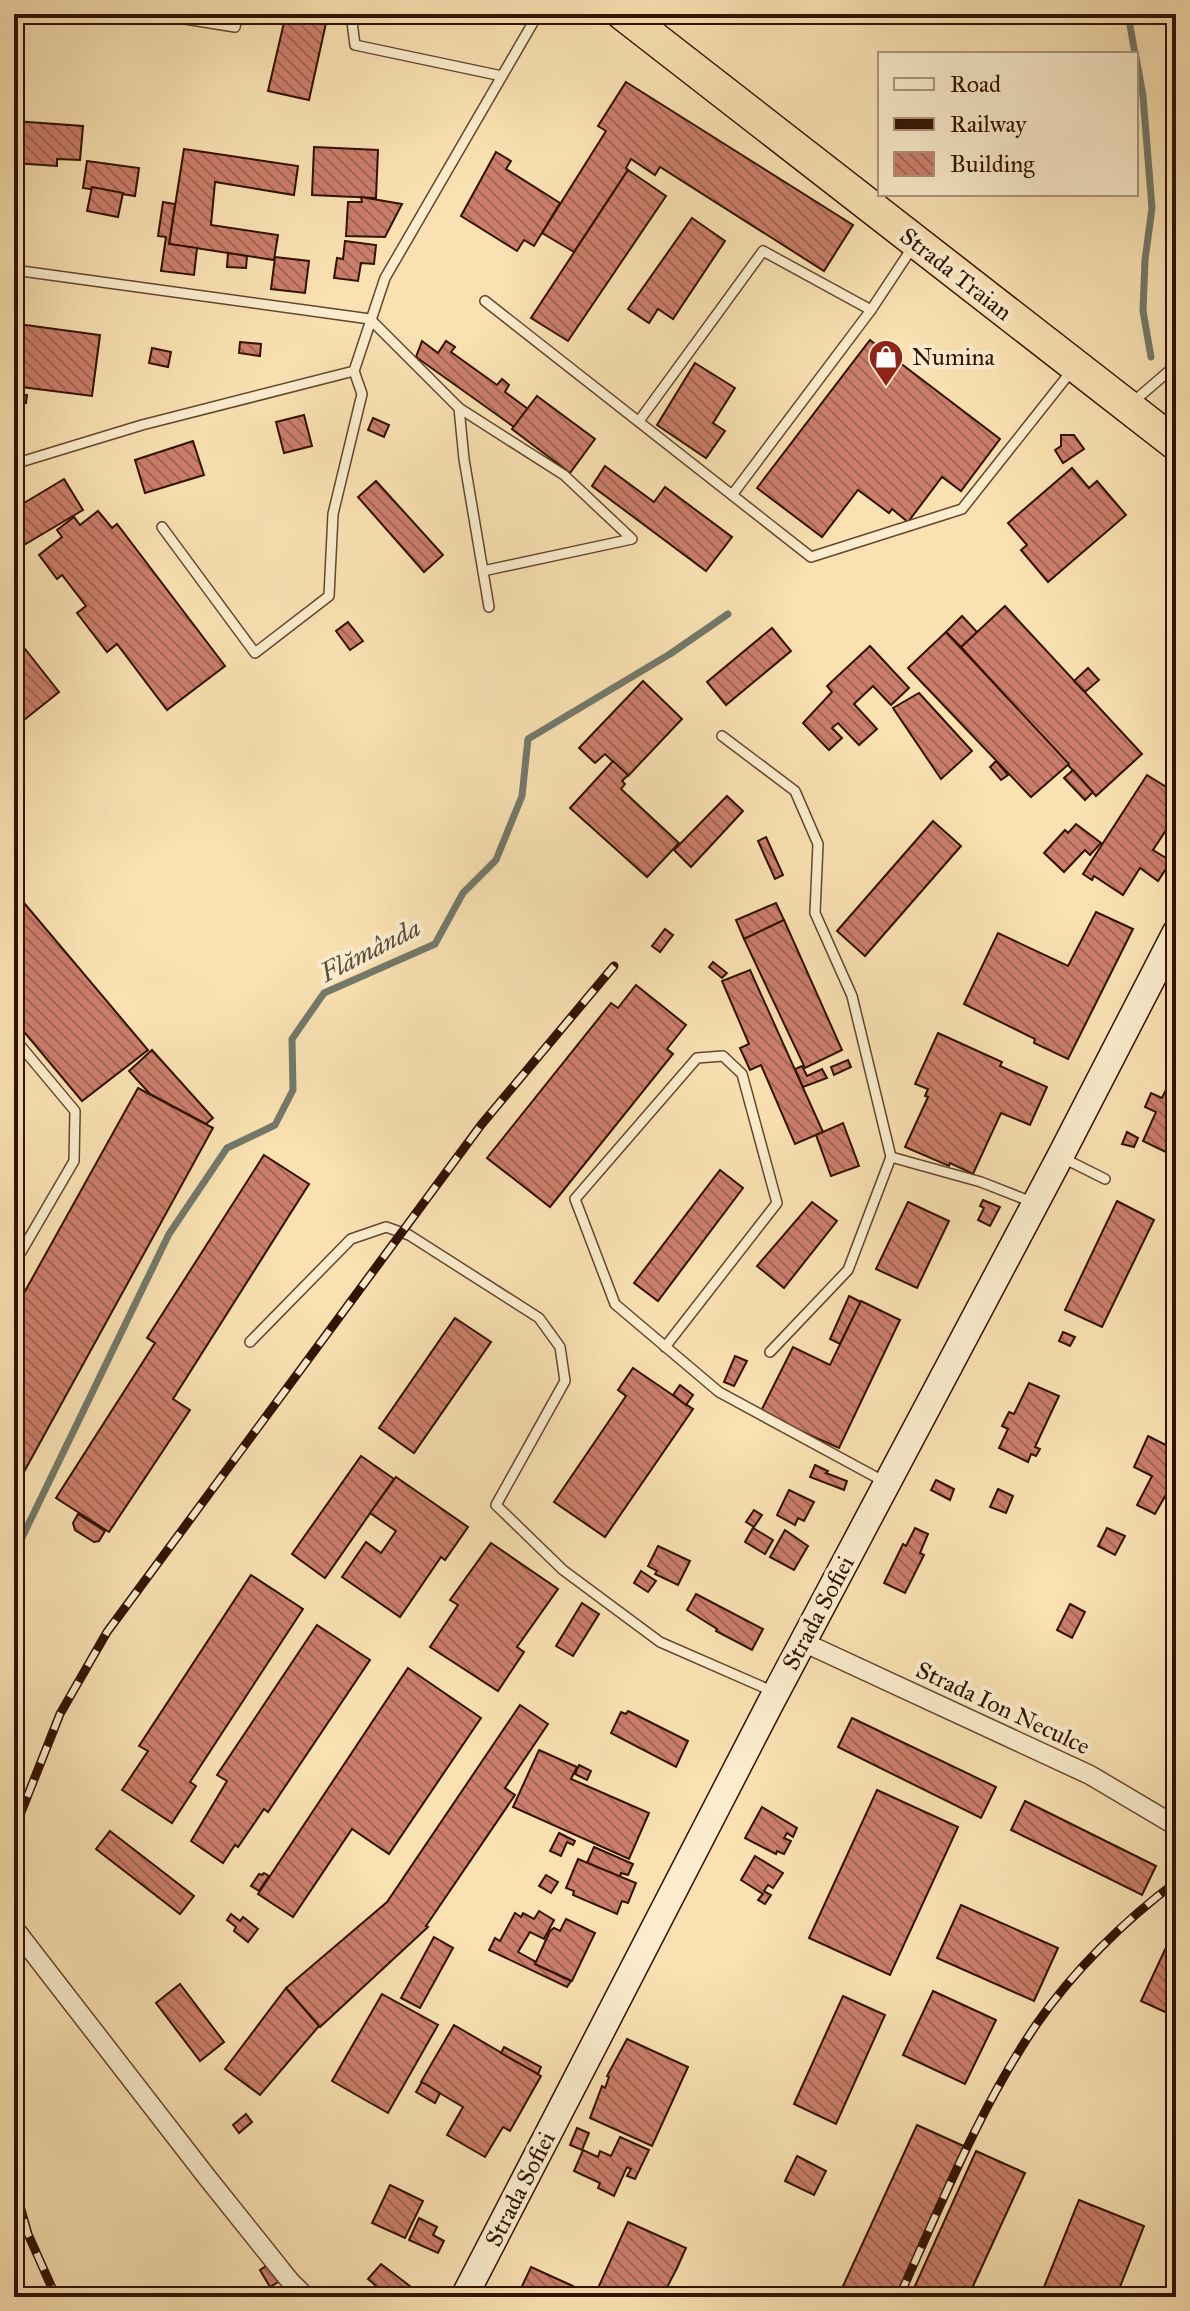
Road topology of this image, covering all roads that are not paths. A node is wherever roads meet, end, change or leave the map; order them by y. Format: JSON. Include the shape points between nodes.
{"nodes":[{"id":1,"x":154,"y":14,"type":"edge"},
{"id":2,"x":238,"y":14,"type":"edge"},
{"id":3,"x":351,"y":14,"type":"edge"},
{"id":4,"x":538,"y":14,"type":"edge"},
{"id":5,"x":623,"y":14,"type":"edge"},
{"id":6,"x":502,"y":76,"type":"junction"},
{"id":7,"x":916,"y":242,"type":"junction"},
{"id":8,"x":14,"y":270,"type":"edge"},
{"id":9,"x":485,"y":301,"type":"dead end"},
{"id":10,"x":871,"y":310,"type":"junction"},
{"id":11,"x":370,"y":319,"type":"junction"},
{"id":12,"x":1176,"y":365,"type":"edge"},
{"id":13,"x":1075,"y":367,"type":"junction"},
{"id":14,"x":354,"y":371,"type":"junction"},
{"id":15,"x":459,"y":408,"type":"junction"},
{"id":16,"x":1127,"y":408,"type":"junction"},
{"id":17,"x":639,"y":421,"type":"junction"},
{"id":18,"x":1176,"y":444,"type":"edge"},
{"id":19,"x":14,"y":464,"type":"edge"},
{"id":20,"x":732,"y":495,"type":"junction"},
{"id":21,"x":162,"y":527,"type":"dead end"},
{"id":22,"x":483,"y":571,"type":"junction"},
{"id":23,"x":489,"y":607,"type":"dead end"},
{"id":24,"x":722,"y":736,"type":"dead end"},
{"id":25,"x":1176,"y":932,"type":"edge"},
{"id":26,"x":14,"y":1038,"type":"edge"},
{"id":27,"x":891,"y":1157,"type":"junction"},
{"id":28,"x":1060,"y":1157,"type":"junction"},
{"id":29,"x":1105,"y":1179,"type":"dead end"},
{"id":30,"x":1035,"y":1203,"type":"junction"},
{"id":31,"x":14,"y":1264,"type":"edge"},
{"id":32,"x":250,"y":1342,"type":"dead end"},
{"id":33,"x":665,"y":1347,"type":"junction"},
{"id":34,"x":770,"y":1352,"type":"dead end"},
{"id":35,"x":887,"y":1483,"type":"junction"},
{"id":36,"x":803,"y":1642,"type":"junction"},
{"id":37,"x":776,"y":1693,"type":"junction"},
{"id":38,"x":1176,"y":1826,"type":"edge"},
{"id":39,"x":14,"y":1928,"type":"edge"},
{"id":40,"x":306,"y":2297,"type":"edge"},
{"id":41,"x":464,"y":2297,"type":"edge"}],
"edges":[{"from":1,"to":2,"type":"lane","via":[[235,27]]},
{"from":3,"to":6,"type":"lane","via":[[355,45]]},
{"from":4,"to":6,"type":"lane"},
{"from":5,"to":7,"type":"highway","name":"Strada Trаian"},
{"from":6,"to":11,"type":"lane","via":[[385,278]]},
{"from":7,"to":10,"type":"lane"},
{"from":7,"to":13,"type":"highway","name":"Strada Trаian"},
{"from":8,"to":11,"type":"lane"},
{"from":9,"to":17,"type":"lane"},
{"from":10,"to":17,"type":"lane","via":[[763,251]]},
{"from":10,"to":20,"type":"lane"},
{"from":11,"to":14,"type":"lane"},
{"from":11,"to":15,"type":"lane"},
{"from":12,"to":16,"type":"lane"},
{"from":13,"to":16,"type":"highway","name":"Strada Trаian"},
{"from":13,"to":20,"type":"lane","via":[[962,509],[811,557]]},
{"from":14,"to":19,"type":"lane"},
{"from":14,"to":21,"type":"lane","via":[[362,394],[333,514],[329,596],[255,653]]},
{"from":15,"to":22,"type":"lane"},
{"from":15,"to":22,"type":"lane","via":[[564,475],[632,539]]},
{"from":16,"to":18,"type":"highway","name":"Strada Trаian"},
{"from":17,"to":20,"type":"lane"},
{"from":22,"to":23,"type":"lane"},
{"from":24,"to":27,"type":"lane","via":[[795,791],[818,844],[815,913],[852,996]]},
{"from":25,"to":28,"type":"street","name":"Strada Sofiei"},
{"from":26,"to":31,"type":"lane","via":[[75,1111],[74,1161]]},
{"from":27,"to":30,"type":"lane"},
{"from":27,"to":34,"type":"lane","via":[[848,1270]]},
{"from":28,"to":29,"type":"lane"},
{"from":28,"to":30,"type":"street","name":"Strada Sofiei"},
{"from":30,"to":35,"type":"street","name":"Strada Sofiei"},
{"from":32,"to":37,"type":"lane","via":[[351,1239],[386,1227],[409,1235],[539,1318],[560,1347],[565,1381],[496,1505],[563,1570],[660,1642]]},
{"from":33,"to":33,"type":"lane","via":[[777,1203],[742,1074],[723,1056],[697,1058],[575,1199],[615,1304]]},
{"from":33,"to":35,"type":"lane","via":[[719,1392]]},
{"from":35,"to":36,"type":"street","name":"Strada Sofiei"},
{"from":36,"to":37,"type":"street","name":"Strada Sofiei"},
{"from":36,"to":38,"type":"street","name":"Strada Ion Neculce","via":[[1090,1775]]},
{"from":37,"to":41,"type":"street","name":"Strada Sofiei"},
{"from":39,"to":40,"type":"street"}]}
